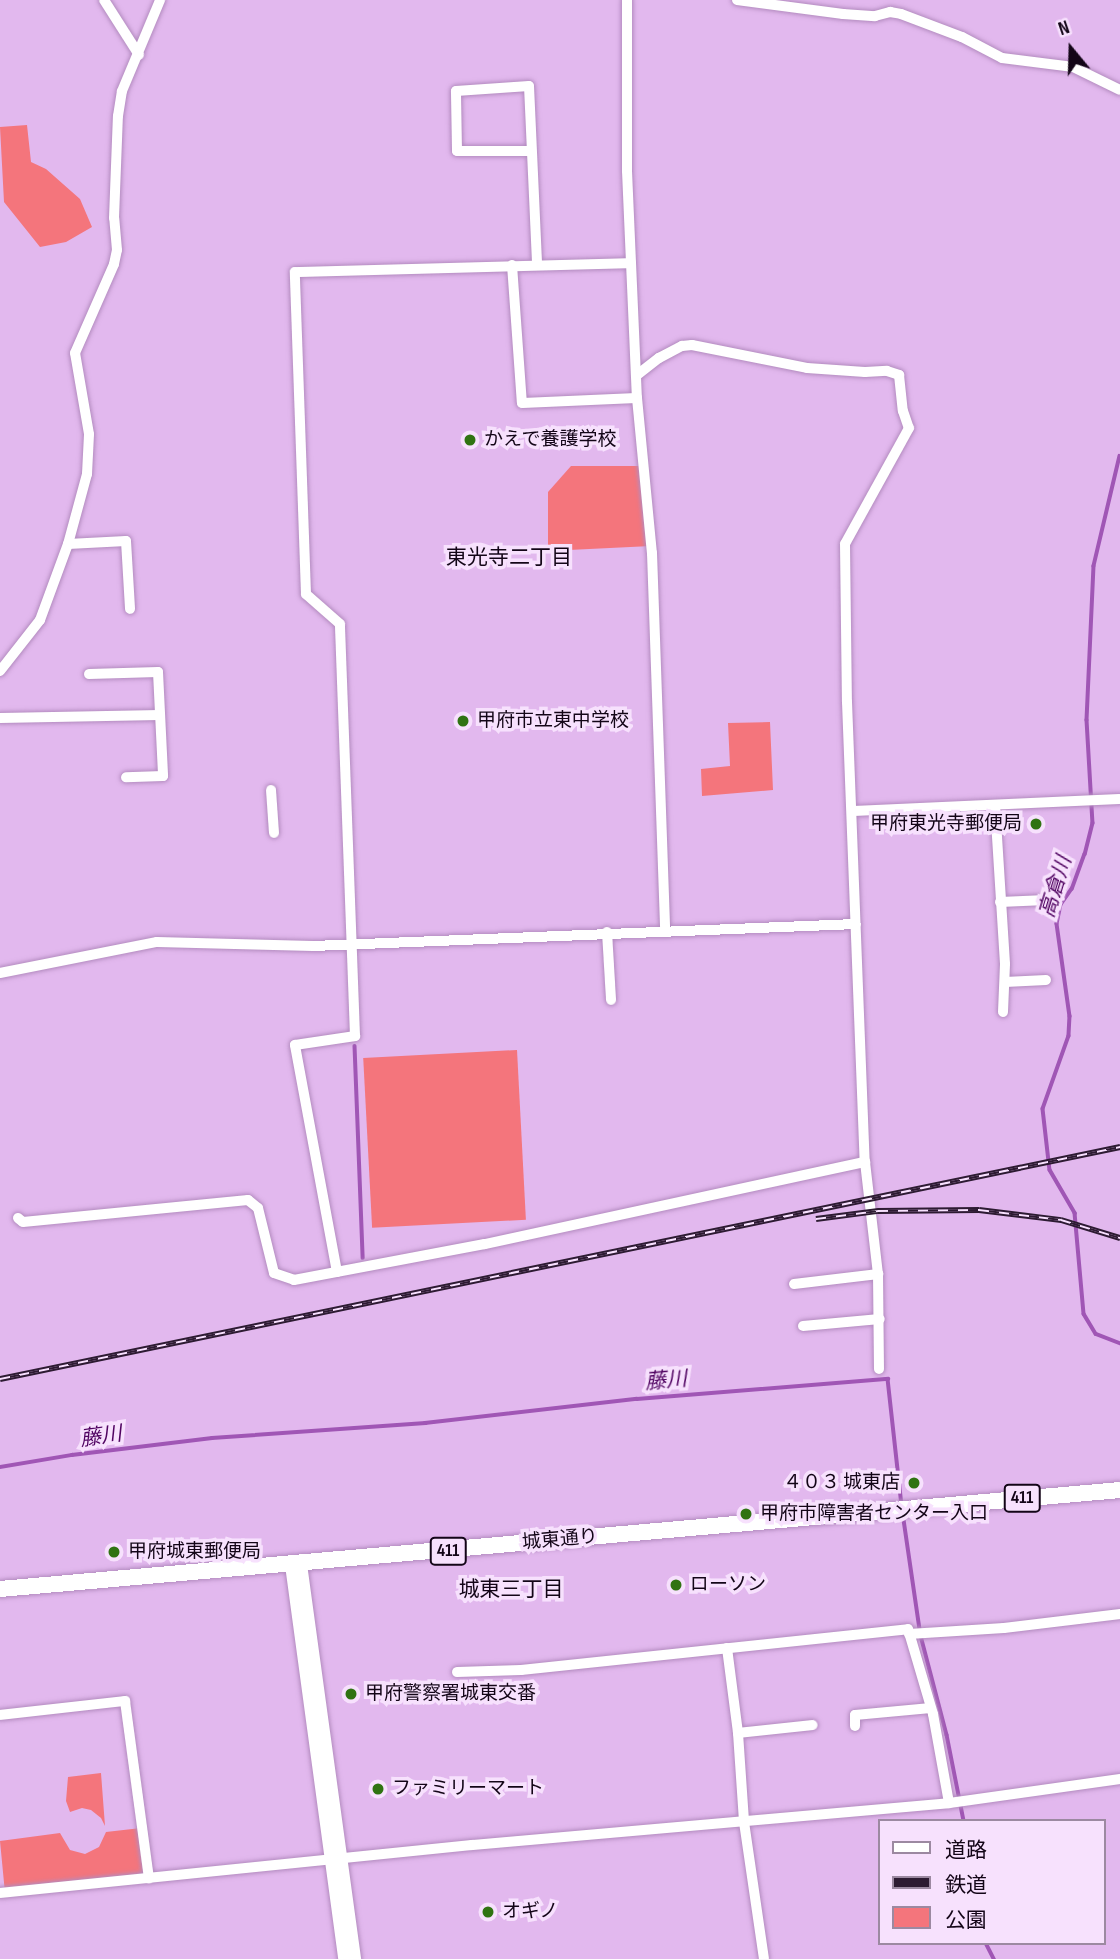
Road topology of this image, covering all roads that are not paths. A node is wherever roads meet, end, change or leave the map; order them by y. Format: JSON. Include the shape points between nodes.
{"nodes":[{"id":1,"x":104,"y":0,"type":"edge"},
{"id":2,"x":160,"y":0,"type":"edge"},
{"id":3,"x":627,"y":0,"type":"edge"},
{"id":4,"x":737,"y":0,"type":"edge"},
{"id":5,"x":797,"y":4,"type":"edge"},
{"id":6,"x":139,"y":55,"type":"junction"},
{"id":7,"x":1120,"y":90,"type":"edge"},
{"id":8,"x":531,"y":151,"type":"junction"},
{"id":9,"x":537,"y":264,"type":"junction"},
{"id":10,"x":631,"y":264,"type":"junction"},
{"id":11,"x":512,"y":265,"type":"junction"},
{"id":12,"x":637,"y":375,"type":"junction"},
{"id":13,"x":637,"y":398,"type":"junction"},
{"id":14,"x":68,"y":544,"type":"junction"},
{"id":15,"x":130,"y":609,"type":"dead end"},
{"id":16,"x":0,"y":671,"type":"edge"},
{"id":17,"x":89,"y":674,"type":"dead end"},
{"id":18,"x":160,"y":715,"type":"junction"},
{"id":19,"x":0,"y":718,"type":"edge"},
{"id":20,"x":126,"y":777,"type":"dead end"},
{"id":21,"x":271,"y":790,"type":"dead end"},
{"id":22,"x":1120,"y":799,"type":"edge"},
{"id":23,"x":995,"y":805,"type":"junction"},
{"id":24,"x":853,"y":811,"type":"junction"},
{"id":25,"x":274,"y":833,"type":"dead end"},
{"id":26,"x":1046,"y":900,"type":"dead end"},
{"id":27,"x":1000,"y":902,"type":"junction"},
{"id":28,"x":856,"y":924,"type":"junction"},
{"id":29,"x":664,"y":931,"type":"junction"},
{"id":30,"x":607,"y":932,"type":"junction"},
{"id":31,"x":352,"y":943,"type":"junction"},
{"id":32,"x":0,"y":973,"type":"edge"},
{"id":33,"x":1046,"y":980,"type":"dead end"},
{"id":34,"x":1005,"y":982,"type":"junction"},
{"id":35,"x":611,"y":1000,"type":"dead end"},
{"id":36,"x":1003,"y":1012,"type":"dead end"},
{"id":37,"x":865,"y":1162,"type":"junction"},
{"id":38,"x":18,"y":1218,"type":"dead end"},
{"id":39,"x":337,"y":1272,"type":"junction"},
{"id":40,"x":878,"y":1274,"type":"junction"},
{"id":41,"x":794,"y":1283,"type":"dead end"},
{"id":42,"x":880,"y":1319,"type":"junction"},
{"id":43,"x":803,"y":1326,"type":"dead end"},
{"id":44,"x":879,"y":1369,"type":"dead end"},
{"id":45,"x":1120,"y":1490,"type":"edge"},
{"id":46,"x":296,"y":1564,"type":"junction"},
{"id":47,"x":0,"y":1589,"type":"edge"},
{"id":48,"x":1120,"y":1614,"type":"edge"},
{"id":49,"x":910,"y":1634,"type":"junction"},
{"id":50,"x":727,"y":1648,"type":"junction"},
{"id":51,"x":457,"y":1672,"type":"dead end"},
{"id":52,"x":931,"y":1708,"type":"junction"},
{"id":53,"x":0,"y":1715,"type":"edge"},
{"id":54,"x":813,"y":1726,"type":"dead end"},
{"id":55,"x":855,"y":1726,"type":"dead end"},
{"id":56,"x":738,"y":1733,"type":"junction"},
{"id":57,"x":1120,"y":1779,"type":"edge"},
{"id":58,"x":951,"y":1803,"type":"junction"},
{"id":59,"x":744,"y":1822,"type":"junction"},
{"id":60,"x":337,"y":1860,"type":"junction"},
{"id":61,"x":149,"y":1878,"type":"junction"},
{"id":62,"x":0,"y":1893,"type":"edge"},
{"id":63,"x":344,"y":1959,"type":"edge"},
{"id":64,"x":355,"y":1959,"type":"edge"},
{"id":65,"x":764,"y":1959,"type":"edge"}],
"edges":[{"from":1,"to":6,"type":"street"},
{"from":2,"to":6,"type":"street"},
{"from":3,"to":10,"type":"street"},
{"from":4,"to":5,"type":"street"},
{"from":5,"to":7,"type":"street","via":[[875,16],[901,14],[1002,58],[1073,67]]},
{"from":6,"to":14,"type":"street","via":[[122,91],[118,116],[117,250],[75,354],[89,453]]},
{"from":8,"to":8,"type":"street","via":[[529,86],[456,91],[457,151]]},
{"from":8,"to":9,"type":"street"},
{"from":9,"to":10,"type":"street"},
{"from":9,"to":11,"type":"street"},
{"from":10,"to":12,"type":"street"},
{"from":11,"to":13,"type":"street","via":[[522,403]]},
{"from":11,"to":31,"type":"street","via":[[295,272],[306,594],[340,624]]},
{"from":12,"to":13,"type":"street"},
{"from":12,"to":24,"type":"street","via":[[659,358],[692,345],[807,368],[899,375],[909,428],[845,544]]},
{"from":13,"to":29,"type":"street","via":[[652,553]]},
{"from":14,"to":15,"type":"street","via":[[126,541]]},
{"from":14,"to":16,"type":"street","via":[[40,620]]},
{"from":17,"to":18,"type":"street","via":[[158,672]]},
{"from":18,"to":19,"type":"street"},
{"from":18,"to":20,"type":"street","via":[[163,776]]},
{"from":21,"to":25,"type":"street"},
{"from":22,"to":23,"type":"street"},
{"from":23,"to":24,"type":"street"},
{"from":23,"to":27,"type":"street"},
{"from":24,"to":28,"type":"street"},
{"from":26,"to":27,"type":"street"},
{"from":27,"to":34,"type":"street"},
{"from":28,"to":29,"type":"street"},
{"from":28,"to":37,"type":"street"},
{"from":29,"to":30,"type":"street"},
{"from":30,"to":31,"type":"street"},
{"from":30,"to":35,"type":"street"},
{"from":31,"to":32,"type":"street","via":[[157,942]]},
{"from":31,"to":39,"type":"street","via":[[355,1036],[295,1045]]},
{"from":33,"to":34,"type":"street"},
{"from":34,"to":36,"type":"street"},
{"from":37,"to":39,"type":"street"},
{"from":37,"to":40,"type":"street"},
{"from":38,"to":39,"type":"street","via":[[23,1222],[248,1200],[258,1208],[274,1273],[294,1280]]},
{"from":40,"to":41,"type":"street"},
{"from":40,"to":42,"type":"street"},
{"from":42,"to":43,"type":"street"},
{"from":42,"to":44,"type":"street"},
{"from":45,"to":46,"type":"highway","name":"城東通り","number":"411"},
{"from":46,"to":47,"type":"highway","name":"城東通り","number":"411"},
{"from":46,"to":60,"type":"street"},
{"from":48,"to":49,"type":"street"},
{"from":49,"to":50,"type":"street","via":[[908,1629]]},
{"from":49,"to":52,"type":"street"},
{"from":50,"to":51,"type":"street","via":[[521,1670]]},
{"from":50,"to":56,"type":"street"},
{"from":52,"to":55,"type":"street","via":[[855,1715]]},
{"from":52,"to":58,"type":"street"},
{"from":53,"to":61,"type":"street","via":[[125,1701]]},
{"from":54,"to":56,"type":"street"},
{"from":56,"to":59,"type":"street"},
{"from":57,"to":58,"type":"street"},
{"from":58,"to":59,"type":"street"},
{"from":59,"to":60,"type":"street"},
{"from":59,"to":65,"type":"street"},
{"from":60,"to":61,"type":"street"},
{"from":60,"to":63,"type":"street"},
{"from":60,"to":64,"type":"street"},
{"from":61,"to":62,"type":"street"}]}
